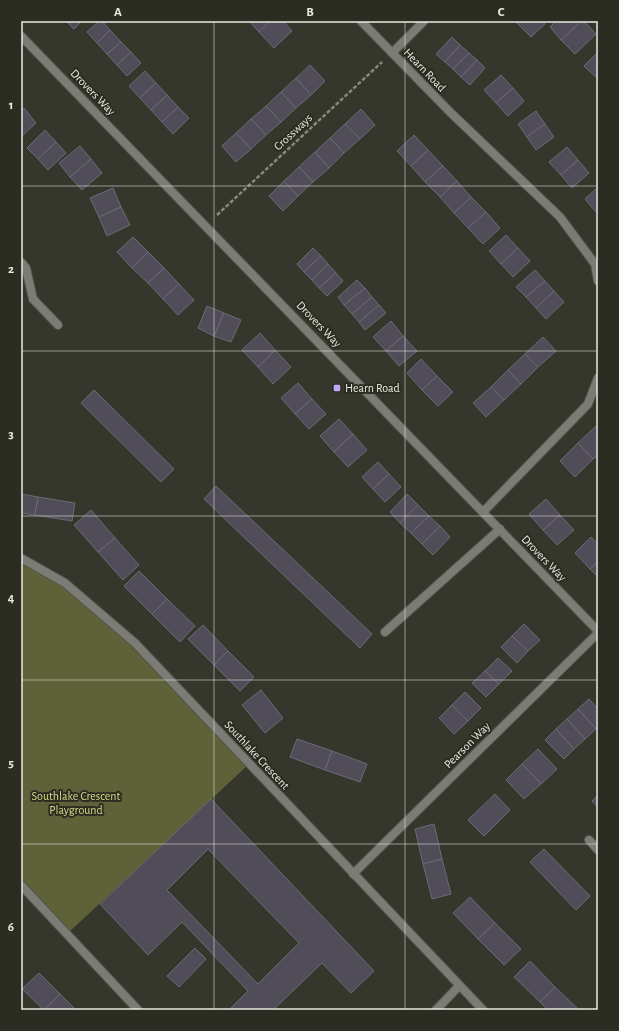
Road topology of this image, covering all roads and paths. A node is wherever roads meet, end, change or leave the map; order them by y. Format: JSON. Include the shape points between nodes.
{"nodes":[{"id":1,"x":361,"y":21,"type":"edge"},
{"id":2,"x":424,"y":21,"type":"edge"},
{"id":3,"x":21,"y":36,"type":"edge"},
{"id":4,"x":392,"y":53,"type":"junction"},
{"id":5,"x":206,"y":225,"type":"junction"},
{"id":6,"x":21,"y":262,"type":"edge"},
{"id":7,"x":598,"y":281,"type":"edge"},
{"id":8,"x":58,"y":325,"type":"dead end"},
{"id":9,"x":598,"y":378,"type":"edge"},
{"id":10,"x":483,"y":512,"type":"junction"},
{"id":11,"x":500,"y":529,"type":"junction"},
{"id":12,"x":21,"y":558,"type":"edge"},
{"id":13,"x":385,"y":632,"type":"dead end"},
{"id":14,"x":598,"y":632,"type":"edge"},
{"id":15,"x":589,"y":840,"type":"dead end"},
{"id":16,"x":598,"y":850,"type":"edge"},
{"id":17,"x":353,"y":874,"type":"junction"},
{"id":18,"x":21,"y":886,"type":"edge"},
{"id":19,"x":460,"y":986,"type":"junction"},
{"id":20,"x":138,"y":1010,"type":"edge"},
{"id":21,"x":436,"y":1010,"type":"edge"},
{"id":22,"x":483,"y":1010,"type":"edge"}],
"edges":[{"from":1,"to":4,"type":"street","name":"Hearn Road"},
{"from":2,"to":4,"type":"street","name":"Hearn Road"},
{"from":3,"to":5,"type":"street","name":"Drovers Way"},
{"from":4,"to":5,"type":"path","name":"Crossways"},
{"from":4,"to":7,"type":"street","name":"Hearn Road","via":[[560,217],[595,264]]},
{"from":5,"to":10,"type":"street","name":"Drovers Way"},
{"from":6,"to":8,"type":"street","via":[[26,268],[33,299]]},
{"from":9,"to":10,"type":"street","via":[[588,404]]},
{"from":10,"to":11,"type":"street","name":"Drovers Way"},
{"from":11,"to":13,"type":"street"},
{"from":11,"to":14,"type":"street","name":"Drovers Way"},
{"from":12,"to":17,"type":"street","name":"Southlake Crescent","via":[[65,583],[135,643]]},
{"from":14,"to":17,"type":"street","name":"Pearson Way"},
{"from":15,"to":16,"type":"street"},
{"from":17,"to":19,"type":"street","name":"Southlake Crescent"},
{"from":18,"to":20,"type":"street"},
{"from":19,"to":21,"type":"street"},
{"from":19,"to":22,"type":"street","name":"Southlake Crescent"}]}
